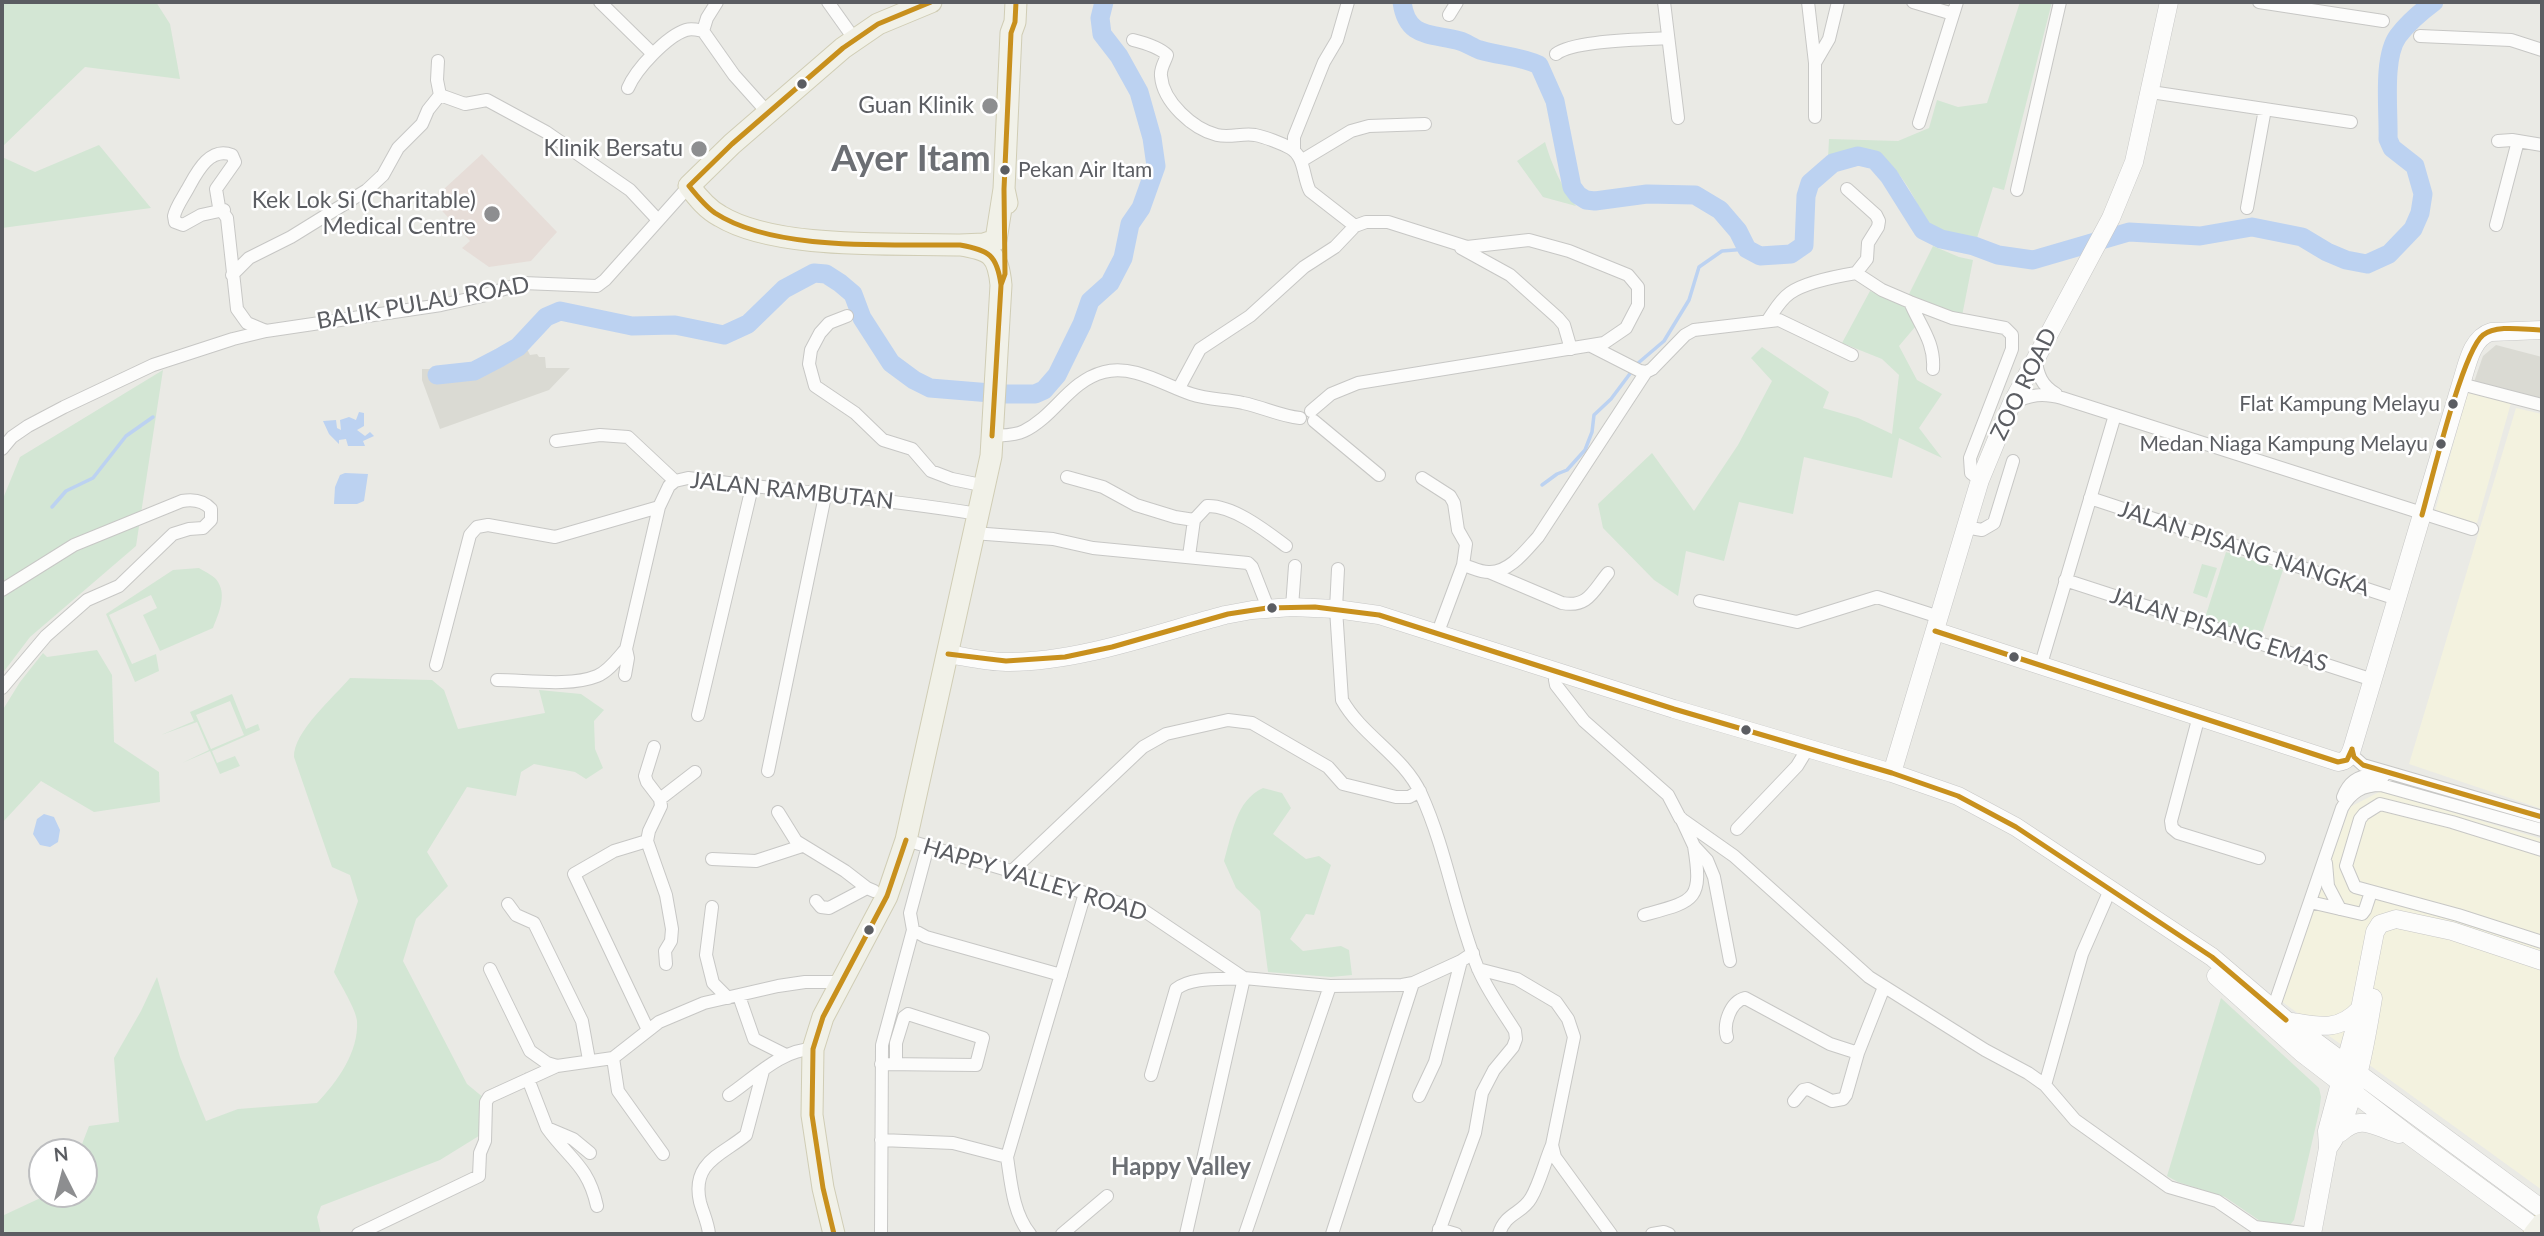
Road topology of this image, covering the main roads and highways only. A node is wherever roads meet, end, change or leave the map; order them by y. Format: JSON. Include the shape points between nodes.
{"nodes":[{"id":1,"x":932,"y":2,"type":"edge"},
{"id":2,"x":1008,"y":2,"type":"edge"},
{"id":3,"x":1016,"y":2,"type":"edge"},
{"id":4,"x":2169,"y":2,"type":"edge"},
{"id":5,"x":1011,"y":33,"type":"junction"},
{"id":6,"x":1004,"y":189,"type":"junction"},
{"id":7,"x":960,"y":245,"type":"junction"},
{"id":8,"x":1001,"y":285,"type":"junction"},
{"id":9,"x":2542,"y":330,"type":"edge"},
{"id":10,"x":1937,"y":624,"type":"junction"},
{"id":11,"x":948,"y":653,"type":"junction"},
{"id":12,"x":1842,"y":758,"type":"junction"},
{"id":13,"x":1892,"y":773,"type":"junction"},
{"id":14,"x":1936,"y":789,"type":"junction"},
{"id":15,"x":2189,"y":944,"type":"junction"},
{"id":16,"x":2542,"y":961,"type":"edge"},
{"id":17,"x":2542,"y":971,"type":"edge"},
{"id":18,"x":2360,"y":1009,"type":"junction"},
{"id":19,"x":2280,"y":1014,"type":"junction"},
{"id":20,"x":2348,"y":1078,"type":"junction"},
{"id":21,"x":2340,"y":1133,"type":"junction"},
{"id":22,"x":2410,"y":1136,"type":"junction"},
{"id":23,"x":2328,"y":1147,"type":"junction"},
{"id":24,"x":2540,"y":1226,"type":"edge"},
{"id":25,"x":834,"y":1234,"type":"edge"},
{"id":26,"x":2312,"y":1234,"type":"edge"}],
"edges":[{"from":1,"to":7,"type":"main road","name":"BALIK PULAU ROAD","via":[[878,24],[855,40],[688,186],[722,218],[786,238]]},
{"from":2,"to":5,"type":"main road"},
{"from":3,"to":5,"type":"main road"},
{"from":4,"to":10,"type":"main road","name":"ZOO ROAD","via":[[2138,152],[2111,218],[2011,405],[1980,480]]},
{"from":5,"to":6,"type":"main road"},
{"from":6,"to":7,"type":"main road","via":[[996,240]]},
{"from":6,"to":8,"type":"main road","via":[[1005,274]]},
{"from":7,"to":8,"type":"main road","via":[[986,251],[996,260]]},
{"from":8,"to":11,"type":"main road","via":[[986,486]]},
{"from":9,"to":10,"type":"main road","via":[[2484,334],[2474,346],[2347,760],[2338,762],[2041,664]]},
{"from":10,"to":13,"type":"main road","name":"ZOO ROAD"},
{"from":11,"to":12,"type":"main road","via":[[1003,662],[1066,657],[1225,615],[1268,608],[1336,609],[1379,615],[1438,632]]},
{"from":11,"to":25,"type":"main road","via":[[906,840],[887,896],[823,1017],[813,1049],[812,1115]]},
{"from":12,"to":13,"type":"main road"},
{"from":12,"to":14,"type":"main road","via":[[1855,771],[1914,789]]},
{"from":13,"to":14,"type":"main road"},
{"from":14,"to":15,"type":"main road","via":[[2016,827]]},
{"from":15,"to":19,"type":"main road","via":[[2212,957]]},
{"from":15,"to":20,"type":"main road","via":[[2208,969],[2302,1053]]},
{"from":16,"to":18,"type":"main road","via":[[2455,923],[2396,919],[2380,924],[2375,932]]},
{"from":17,"to":20,"type":"main road","via":[[2449,941],[2391,930],[2378,967],[2367,1034]]},
{"from":18,"to":19,"type":"main road","via":[[2345,1023],[2319,1027]]},
{"from":18,"to":20,"type":"main road"},
{"from":19,"to":20,"type":"main road"},
{"from":20,"to":21,"type":"main road"},
{"from":20,"to":22,"type":"main road"},
{"from":20,"to":23,"type":"main road","via":[[2327,1131]]},
{"from":20,"to":24,"type":"main road"},
{"from":21,"to":22,"type":"main road","via":[[2351,1123],[2363,1121]]},
{"from":21,"to":23,"type":"main road"},
{"from":22,"to":24,"type":"main road"},
{"from":23,"to":26,"type":"main road"}]}
